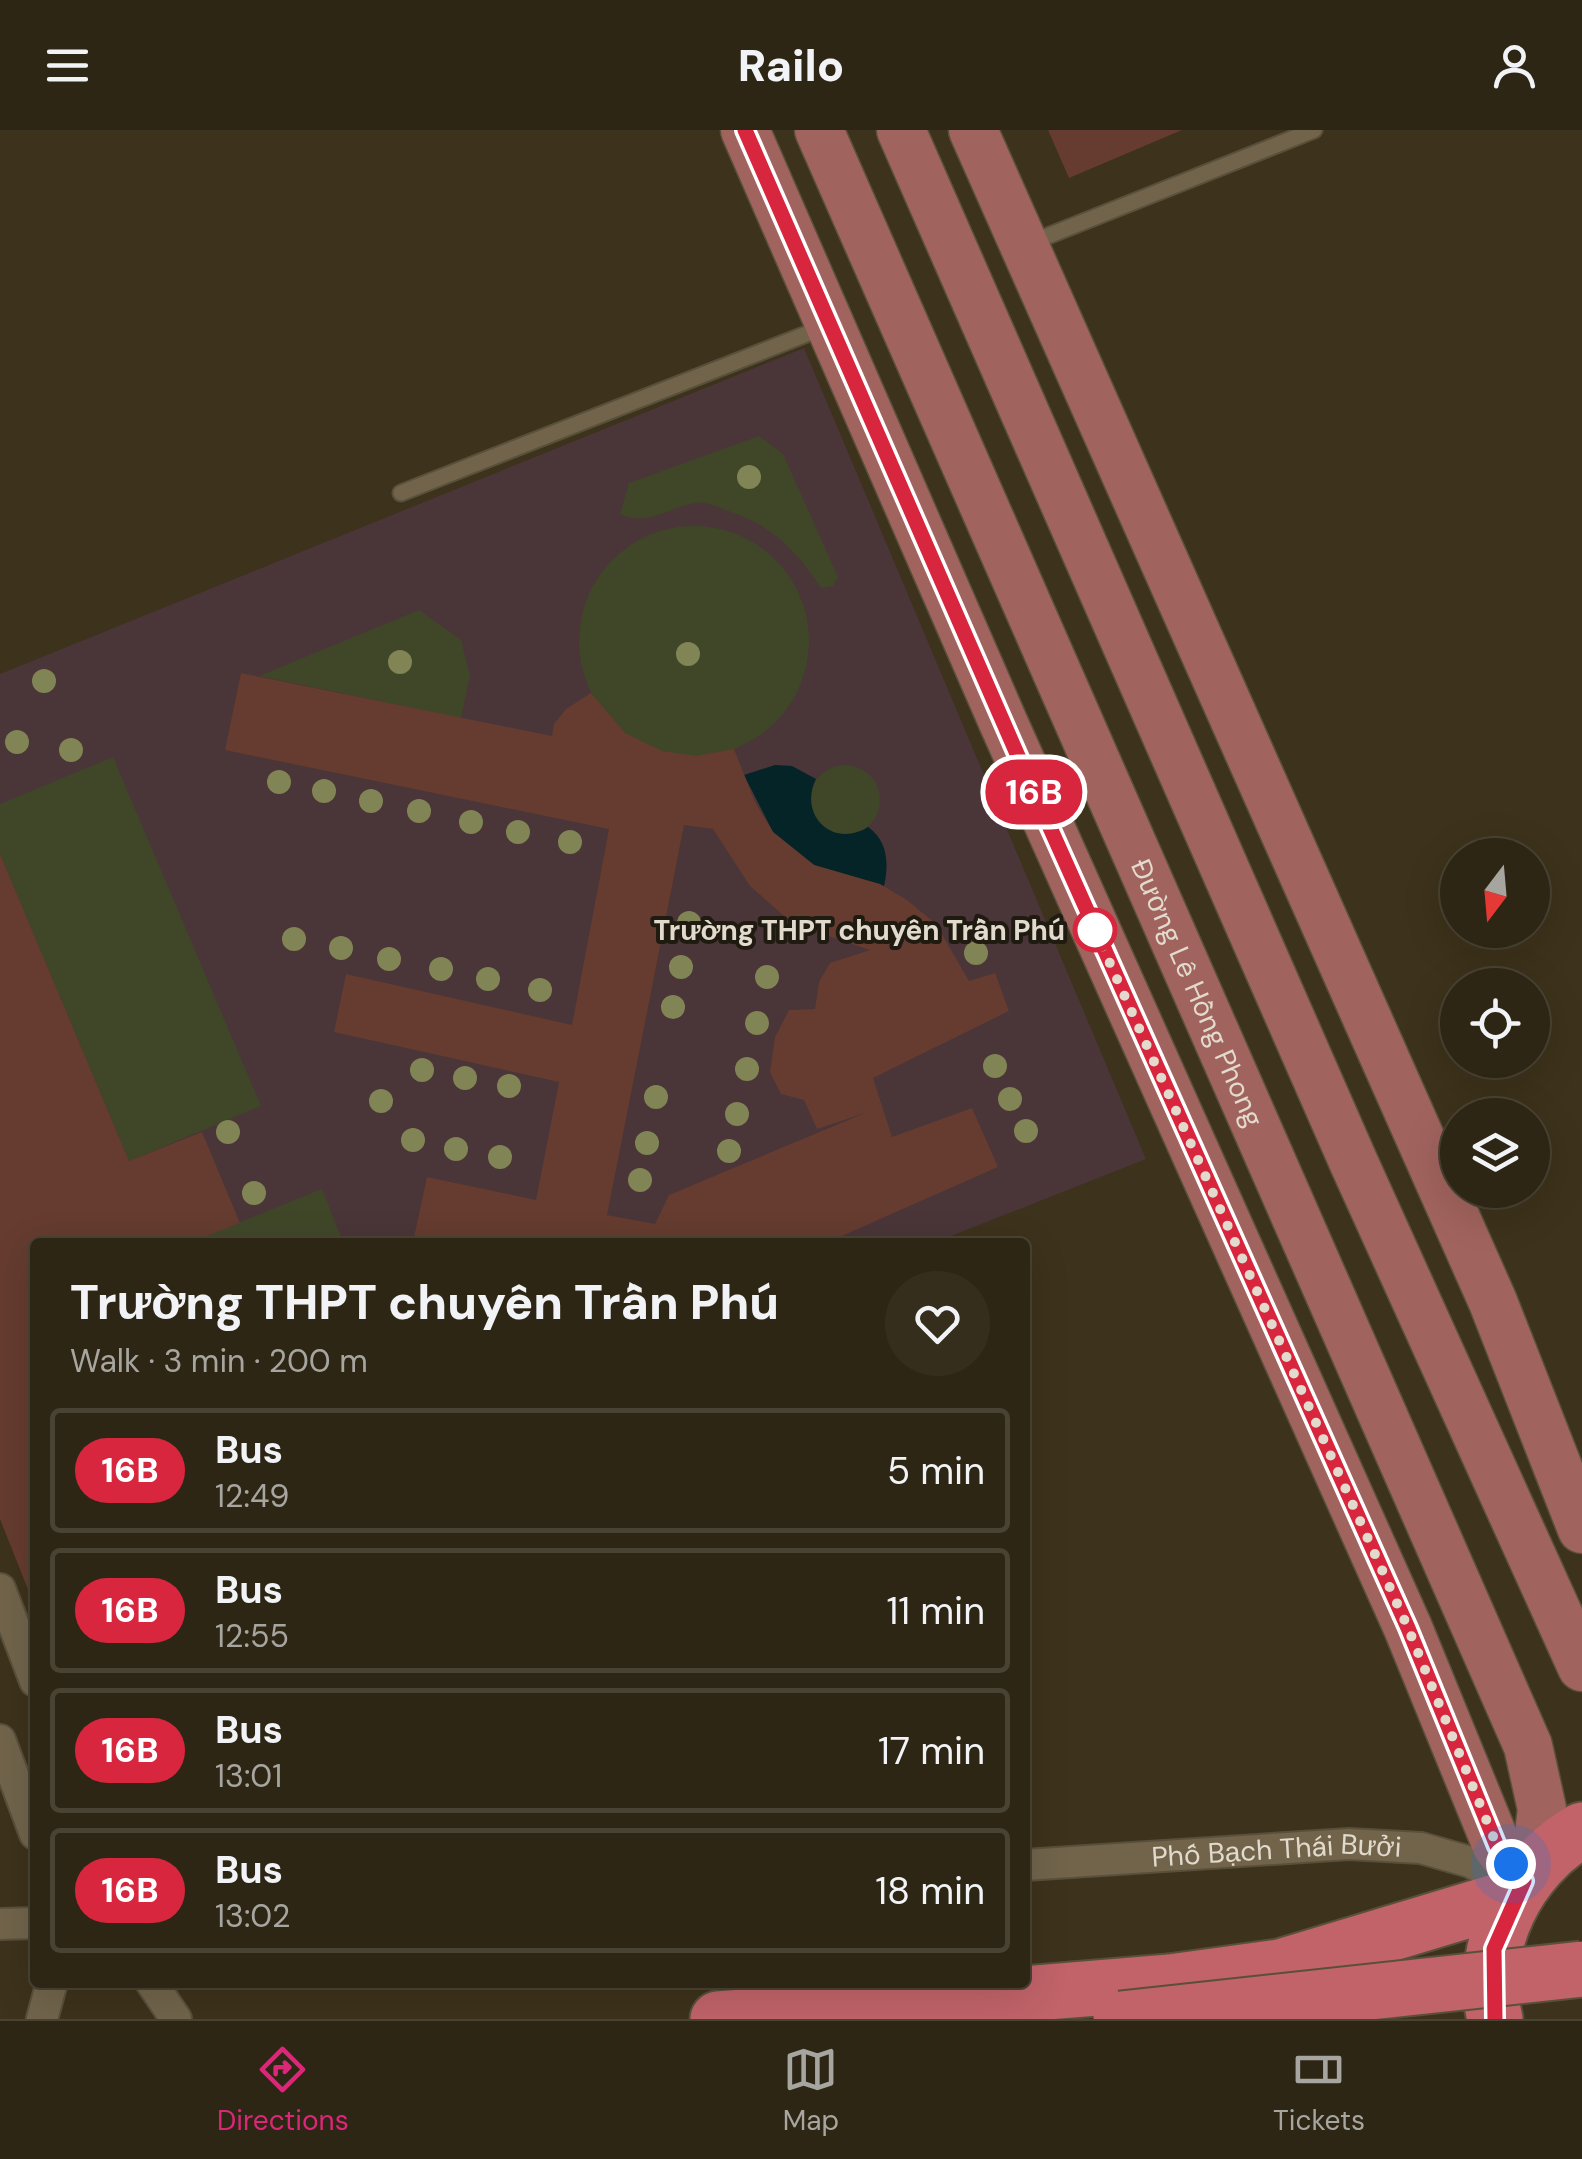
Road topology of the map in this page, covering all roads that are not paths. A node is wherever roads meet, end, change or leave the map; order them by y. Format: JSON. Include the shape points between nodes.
{"nodes":[{"id":1,"x":745,"y":130,"type":"edge"},
{"id":2,"x":819,"y":130,"type":"edge"},
{"id":3,"x":901,"y":130,"type":"edge"},
{"id":4,"x":973,"y":130,"type":"edge"},
{"id":5,"x":1314,"y":130,"type":"edge"},
{"id":6,"x":1024,"y":246,"type":"junction"},
{"id":7,"x":831,"y":324,"type":"junction"},
{"id":8,"x":401,"y":493,"type":"dead end"},
{"id":9,"x":1420,"y":1140,"type":"junction"},
{"id":10,"x":1353,"y":1161,"type":"junction"},
{"id":11,"x":1278,"y":1182,"type":"junction"},
{"id":12,"x":1215,"y":1199,"type":"junction"},
{"id":13,"x":1582,"y":1529,"type":"edge"},
{"id":14,"x":0,"y":1589,"type":"edge"},
{"id":15,"x":1582,"y":1667,"type":"edge"},
{"id":16,"x":30,"y":1668,"type":"edge"},
{"id":17,"x":0,"y":1740,"type":"edge"},
{"id":18,"x":30,"y":1821,"type":"edge"},
{"id":19,"x":1582,"y":1830,"type":"edge"},
{"id":20,"x":1030,"y":1865,"type":"edge"},
{"id":21,"x":1524,"y":1883,"type":"junction"},
{"id":22,"x":30,"y":1923,"type":"edge"},
{"id":23,"x":0,"y":1924,"type":"edge"},
{"id":24,"x":1582,"y":1968,"type":"edge"},
{"id":25,"x":1170,"y":1982,"type":"junction"},
{"id":26,"x":50,"y":1988,"type":"edge"},
{"id":27,"x":155,"y":1988,"type":"edge"},
{"id":28,"x":42,"y":2019,"type":"edge"},
{"id":29,"x":176,"y":2019,"type":"edge"},
{"id":30,"x":718,"y":2019,"type":"edge"},
{"id":31,"x":1120,"y":2019,"type":"edge"},
{"id":32,"x":1240,"y":2019,"type":"edge"},
{"id":33,"x":1495,"y":2019,"type":"edge"}],
"edges":[{"from":1,"to":7,"type":"main road"},
{"from":2,"to":11,"type":"main road","name":"Đường Lê Hồng Phong"},
{"from":3,"to":10,"type":"main road"},
{"from":4,"to":6,"type":"main road"},
{"from":5,"to":6,"type":"lane"},
{"from":6,"to":9,"type":"main road"},
{"from":7,"to":8,"type":"lane"},
{"from":7,"to":12,"type":"main road"},
{"from":9,"to":10,"type":"main road"},
{"from":9,"to":13,"type":"main road","via":[[1494,1302]]},
{"from":10,"to":15,"type":"main road"},
{"from":11,"to":12,"type":"main road"},
{"from":11,"to":21,"type":"main road","name":"Đường Lê Hồng Phong","via":[[1528,1746],[1542,1809]]},
{"from":12,"to":21,"type":"main road","via":[[1408,1628],[1497,1846]]},
{"from":14,"to":16,"type":"street"},
{"from":17,"to":18,"type":"street"},
{"from":19,"to":21,"type":"highway"},
{"from":20,"to":21,"type":"street","name":"Phố Bạch Thái Bưởi","via":[[1349,1844],[1421,1848]]},
{"from":21,"to":25,"type":"highway","via":[[1280,1967]]},
{"from":21,"to":33,"type":"highway","via":[[1494,1949]]},
{"from":22,"to":23,"type":"street"},
{"from":24,"to":31,"type":"highway","bridge":true},
{"from":25,"to":30,"type":"highway"},
{"from":25,"to":32,"type":"highway","via":[[1222,1995]]},
{"from":26,"to":28,"type":"street"},
{"from":27,"to":29,"type":"street"}]}
